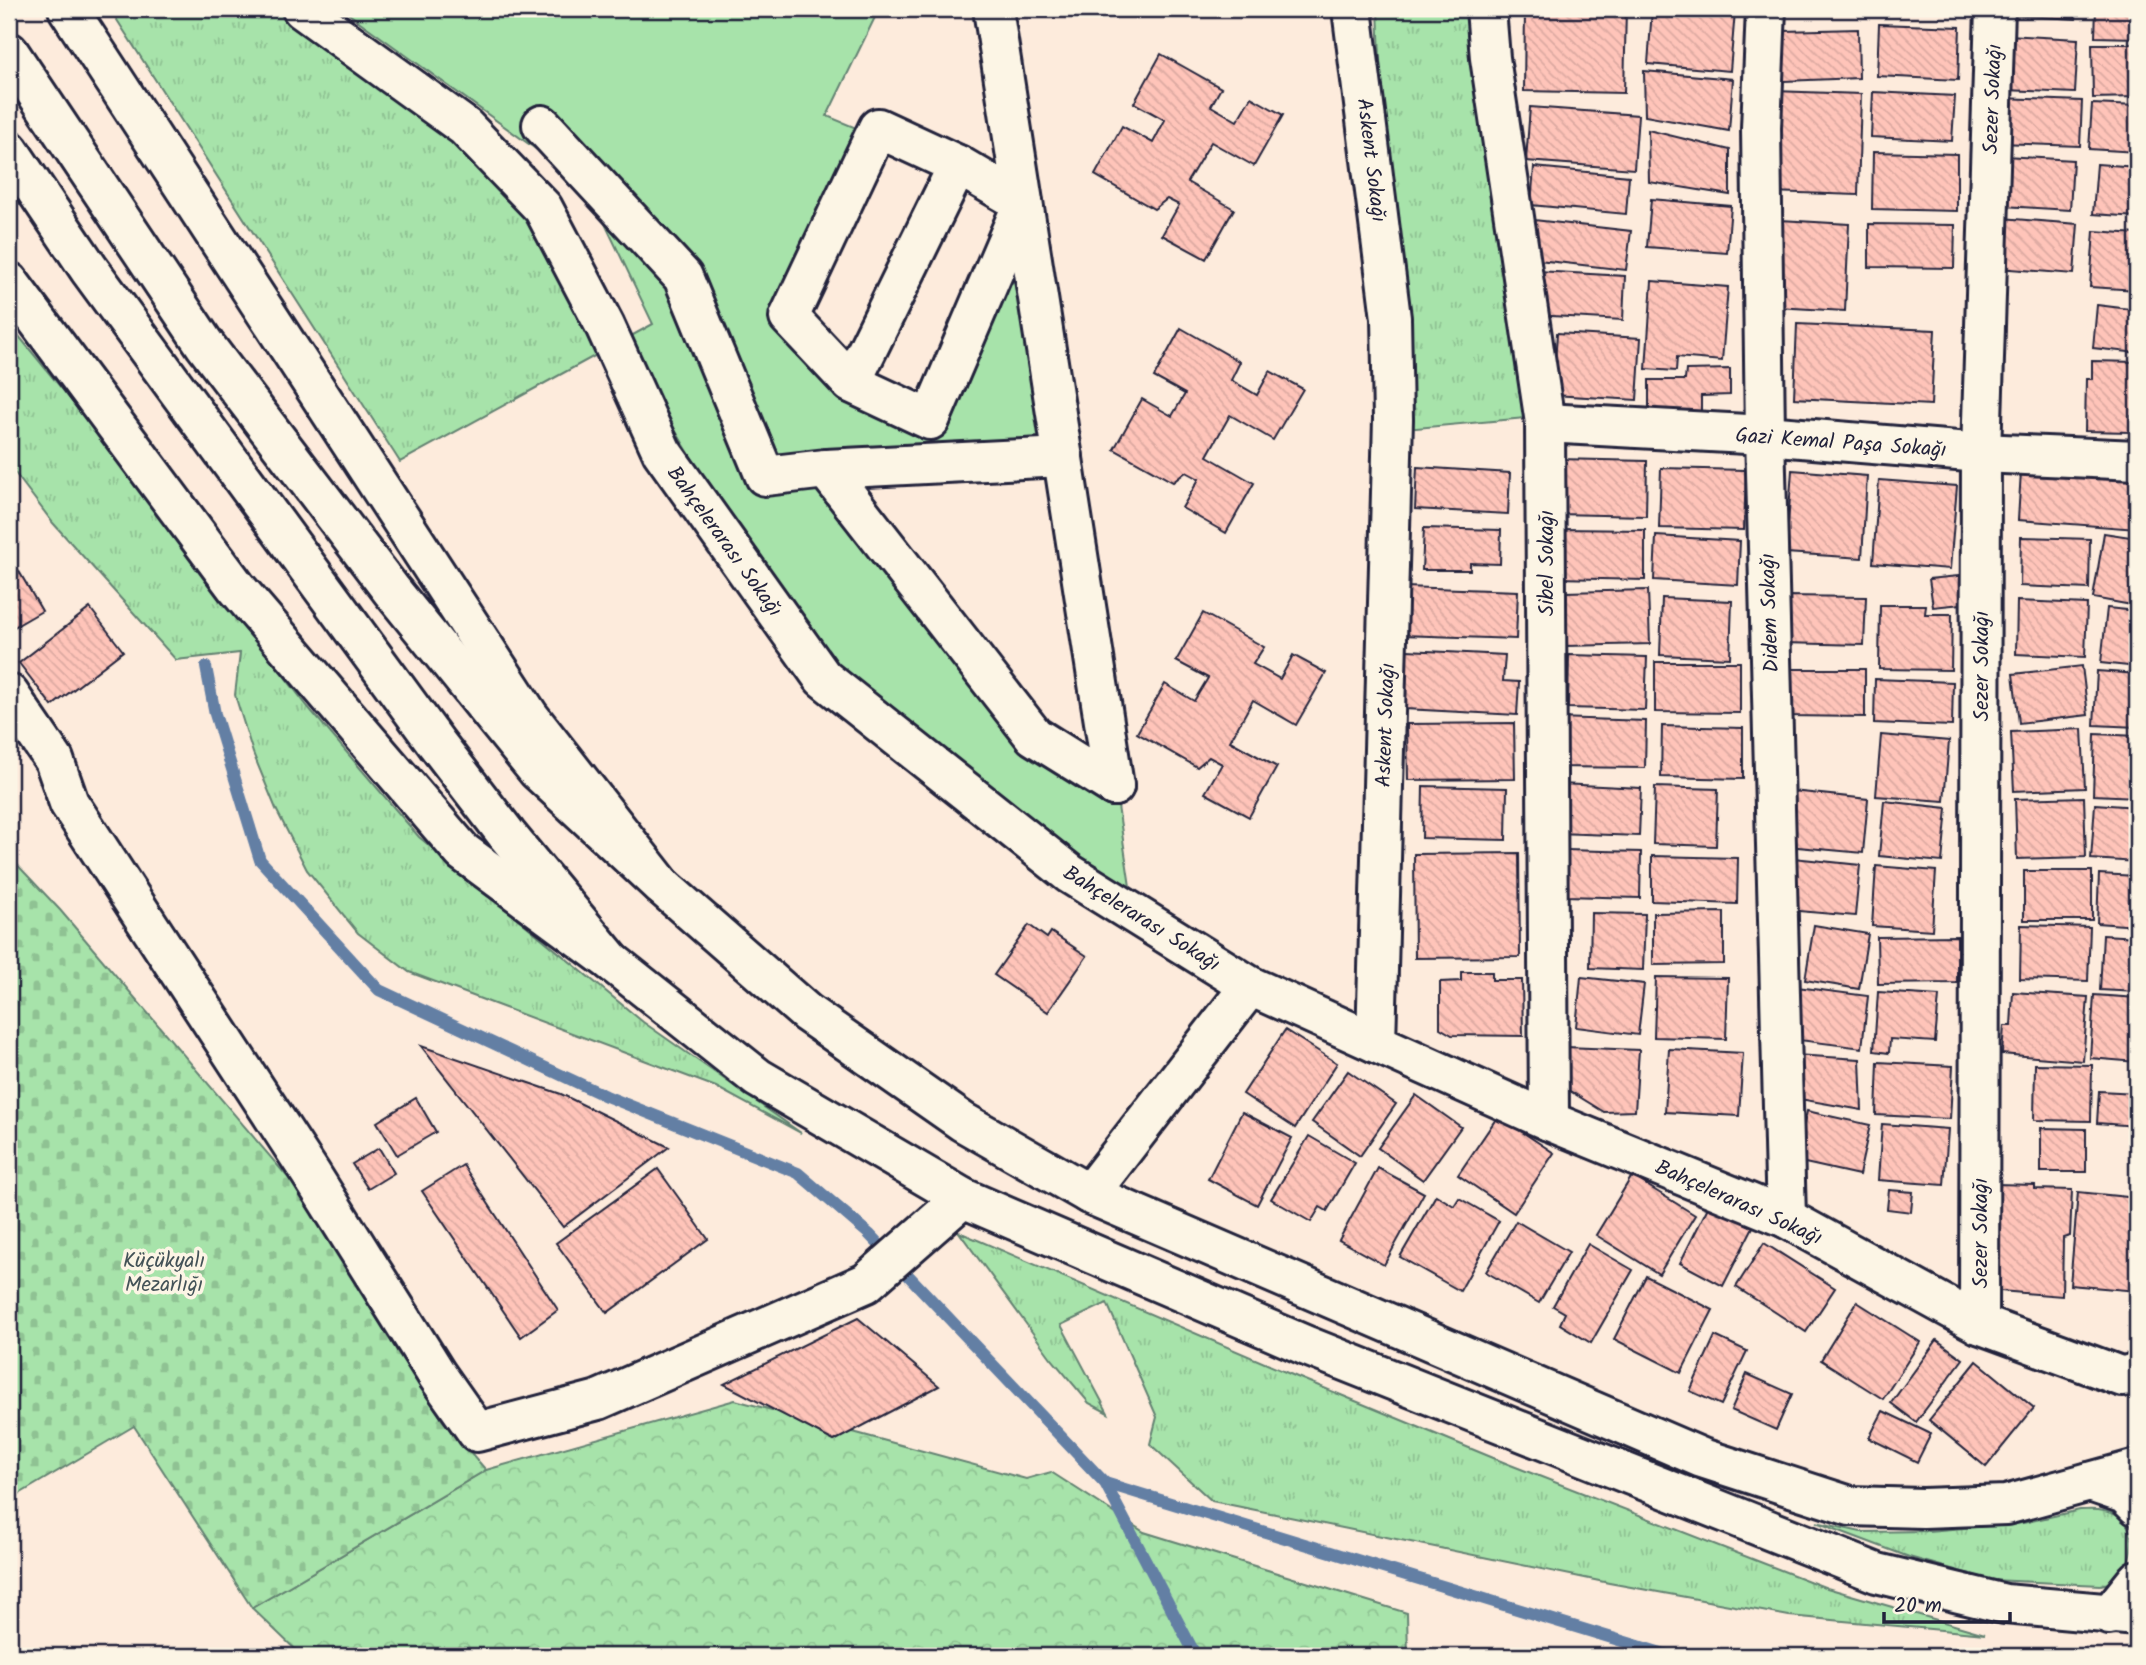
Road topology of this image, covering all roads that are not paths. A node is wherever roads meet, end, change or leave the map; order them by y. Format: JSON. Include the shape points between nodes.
{"nodes":[{"id":1,"x":68,"y":9,"type":"edge"},
{"id":2,"x":303,"y":9,"type":"edge"},
{"id":3,"x":993,"y":9,"type":"edge"},
{"id":4,"x":1352,"y":9,"type":"edge"},
{"id":5,"x":1486,"y":9,"type":"edge"},
{"id":6,"x":1766,"y":9,"type":"edge"},
{"id":7,"x":1995,"y":9,"type":"edge"},
{"id":8,"x":9,"y":52,"type":"edge"},
{"id":9,"x":542,"y":125,"type":"dead end"},
{"id":10,"x":9,"y":150,"type":"edge"},
{"id":11,"x":958,"y":165,"type":"junction"},
{"id":12,"x":1023,"y":203,"type":"junction"},
{"id":13,"x":9,"y":282,"type":"edge"},
{"id":14,"x":851,"y":383,"type":"junction"},
{"id":15,"x":1545,"y":423,"type":"junction"},
{"id":16,"x":1765,"y":435,"type":"junction"},
{"id":17,"x":1981,"y":453,"type":"junction"},
{"id":18,"x":1063,"y":457,"type":"junction"},
{"id":19,"x":2137,"y":460,"type":"edge"},
{"id":20,"x":826,"y":469,"type":"junction"},
{"id":21,"x":9,"y":694,"type":"edge"},
{"id":22,"x":662,"y":886,"type":"junction"},
{"id":23,"x":612,"y":962,"type":"junction"},
{"id":24,"x":1250,"y":986,"type":"junction"},
{"id":25,"x":1376,"y":1043,"type":"junction"},
{"id":26,"x":1549,"y":1121,"type":"junction"},
{"id":27,"x":1089,"y":1194,"type":"junction"},
{"id":28,"x":963,"y":1198,"type":"junction"},
{"id":29,"x":1786,"y":1218,"type":"junction"},
{"id":30,"x":1979,"y":1324,"type":"junction"},
{"id":31,"x":2137,"y":1372,"type":"edge"},
{"id":32,"x":2137,"y":1445,"type":"edge"},
{"id":33,"x":2137,"y":1469,"type":"edge"},
{"id":34,"x":2090,"y":1482,"type":"junction"},
{"id":35,"x":2137,"y":1506,"type":"edge"},
{"id":36,"x":2137,"y":1580,"type":"edge"},
{"id":37,"x":2123,"y":1615,"type":"edge"}],
"edges":[{"from":1,"to":22,"type":"main road","via":[[530,716]]},
{"from":2,"to":24,"type":"main road","name":"Bahçelerarası Sokağı","via":[[465,127],[543,208],[605,326],[662,452],[823,678],[1070,874]]},
{"from":3,"to":12,"type":"main road"},
{"from":4,"to":25,"type":"main road","name":"Askent Sokağı","via":[[1391,318],[1393,419]]},
{"from":5,"to":15,"type":"main road","name":"Sibel Sokağı"},
{"from":6,"to":16,"type":"main road","name":"Didem Sokağı","via":[[1761,128]]},
{"from":7,"to":17,"type":"main road","name":"Sezer Sokağı"},
{"from":8,"to":22,"type":"main road","via":[[205,345],[392,591],[537,770]]},
{"from":9,"to":20,"type":"main road","via":[[683,276],[765,476]]},
{"from":10,"to":23,"type":"main road","via":[[89,269],[428,733]]},
{"from":11,"to":12,"type":"main road"},
{"from":11,"to":14,"type":"main road"},
{"from":11,"to":14,"type":"main road","via":[[878,128],[789,317]]},
{"from":12,"to":14,"type":"main road","via":[[930,420]]},
{"from":12,"to":18,"type":"main road"},
{"from":13,"to":23,"type":"main road","via":[[236,587],[463,852]]},
{"from":15,"to":16,"type":"main road","name":"Gazi Kemal Paşa Sokağı"},
{"from":15,"to":26,"type":"main road","name":"Sibel Sokağı"},
{"from":16,"to":17,"type":"main road","name":"Gazi Kemal Paşa Sokağı"},
{"from":16,"to":29,"type":"main road","name":"Didem Sokağı"},
{"from":17,"to":19,"type":"main road","name":"Gazi Kemal Paşa Sokağı"},
{"from":17,"to":30,"type":"main road","name":"Sezer Sokağı"},
{"from":18,"to":20,"type":"main road"},
{"from":18,"to":20,"type":"main road","via":[[1114,786],[1034,736]]},
{"from":21,"to":28,"type":"main road","via":[[54,760],[69,803],[477,1432],[598,1400],[872,1278]]},
{"from":22,"to":27,"type":"main road","via":[[807,1013],[963,1122]]},
{"from":23,"to":28,"type":"main road","via":[[758,1078]]},
{"from":24,"to":25,"type":"main road"},
{"from":24,"to":27,"type":"main road"},
{"from":25,"to":26,"type":"main road","name":"Bahçelerarası Sokağı"},
{"from":26,"to":29,"type":"main road","name":"Bahçelerarası Sokağı"},
{"from":27,"to":34,"type":"main road","via":[[1702,1458],[1850,1506],[2006,1505]]},
{"from":28,"to":37,"type":"main road","via":[[1307,1346],[1877,1573],[2005,1604]]},
{"from":29,"to":30,"type":"main road","name":"Bahçelerarası Sokağı"},
{"from":30,"to":31,"type":"main road","name":"Bahçelerarası Sokağı","via":[[2123,1377]]},
{"from":32,"to":34,"type":"main road"},
{"from":33,"to":34,"type":"main road"},
{"from":34,"to":35,"type":"main road","via":[[2125,1494]]},
{"from":36,"to":37,"type":"main road"}]}
